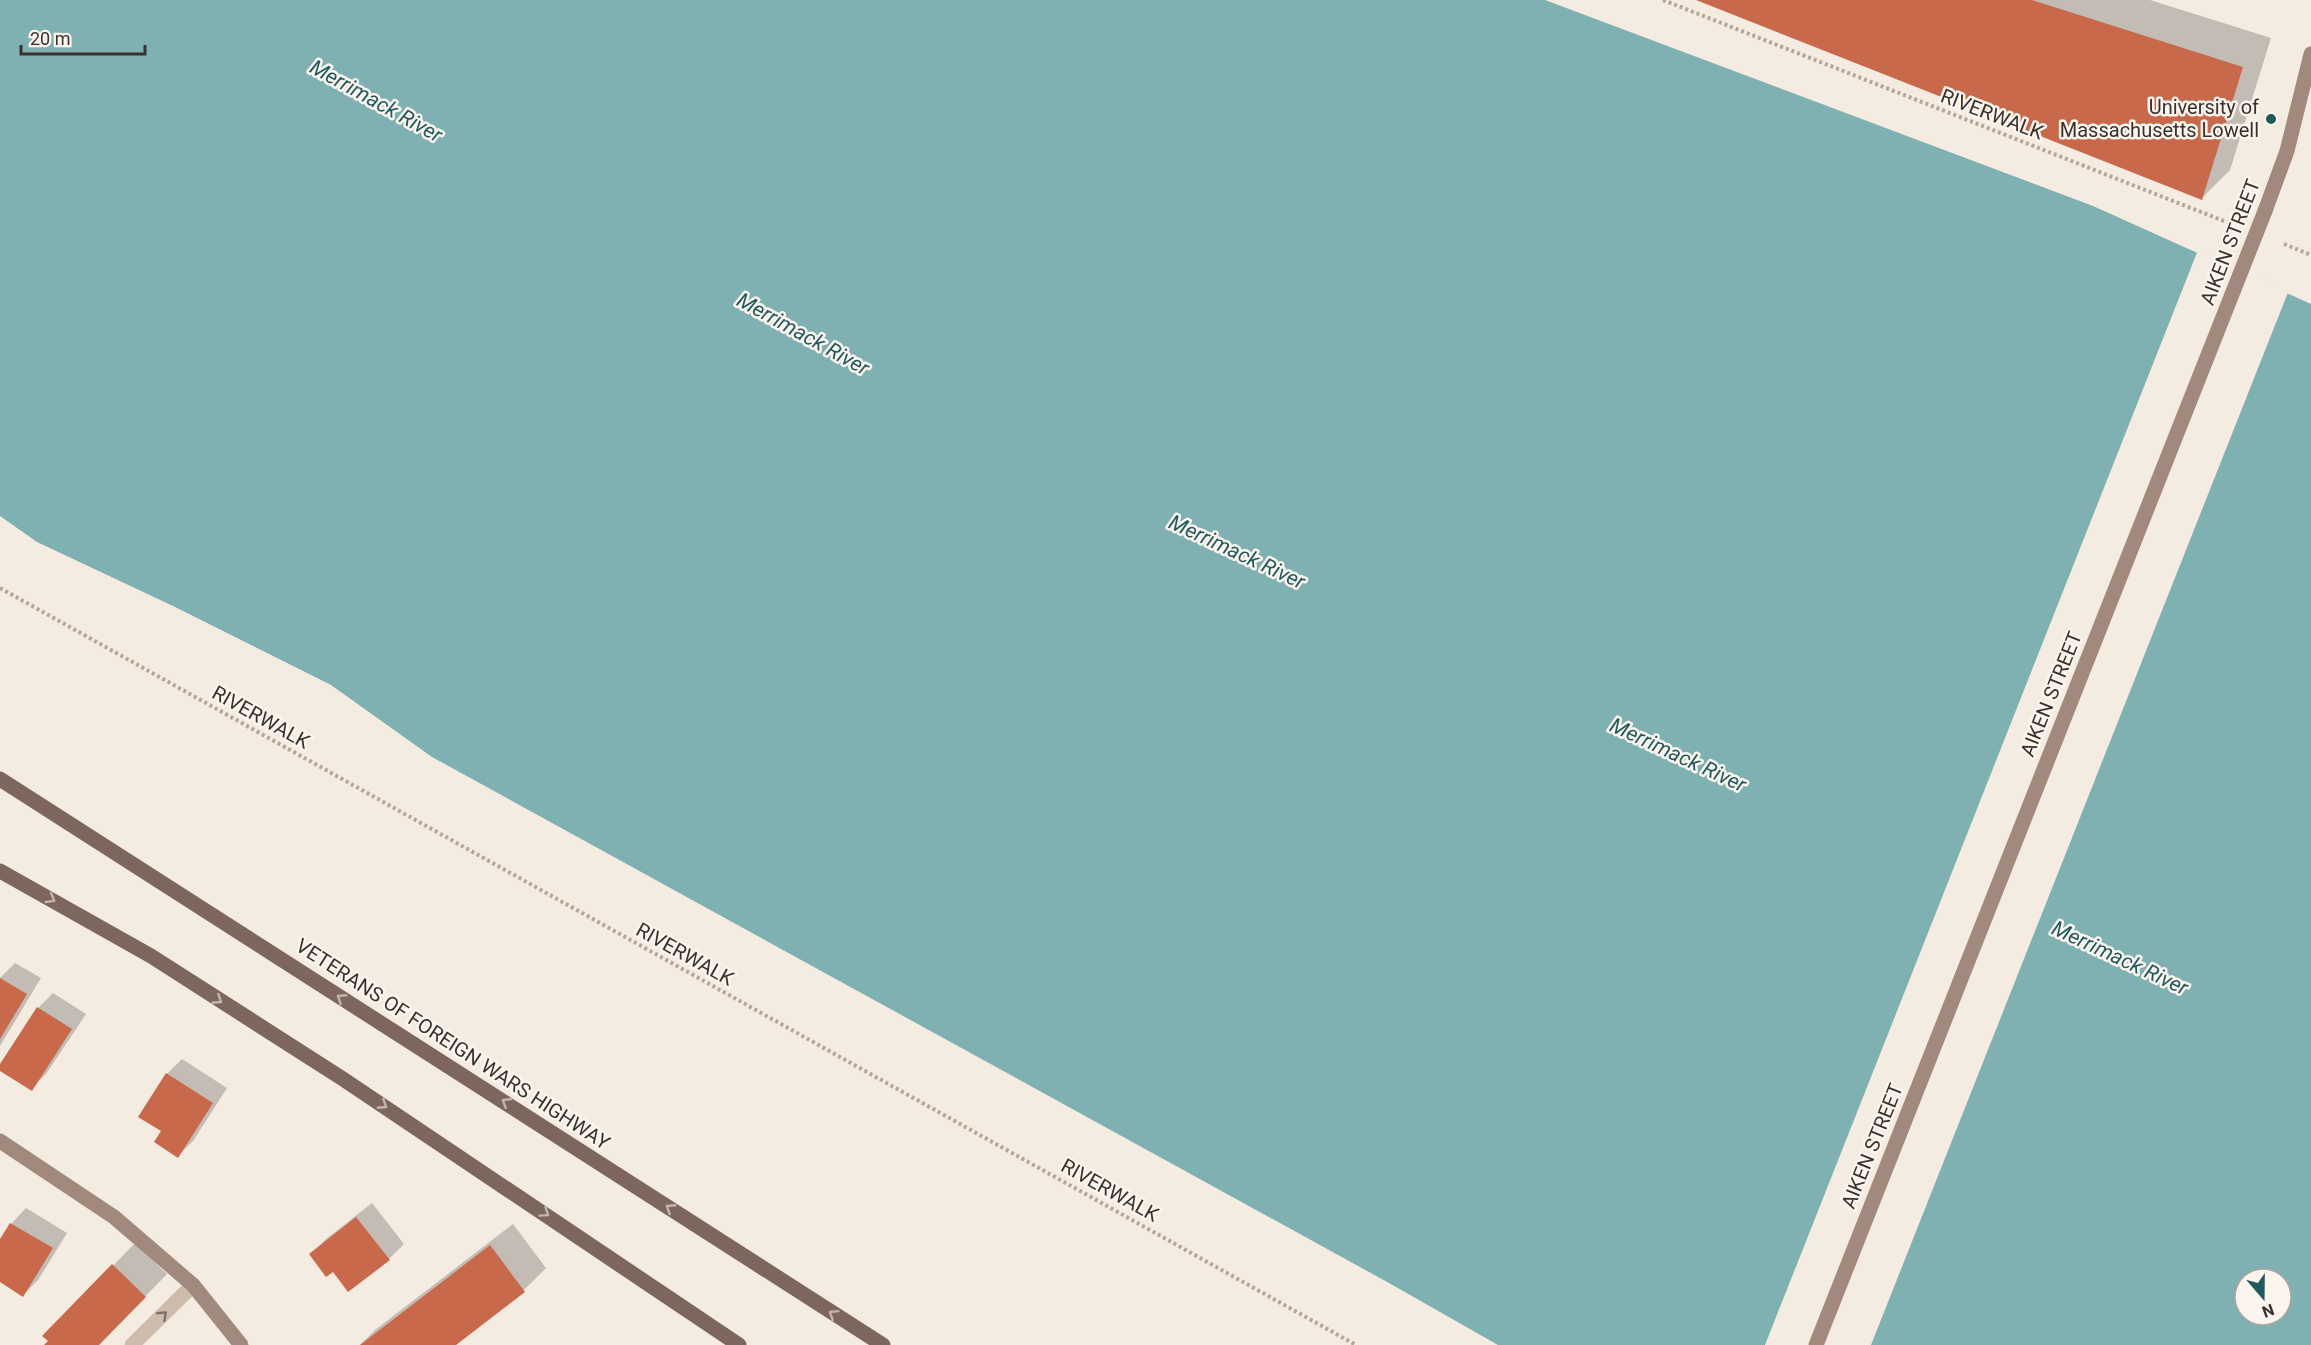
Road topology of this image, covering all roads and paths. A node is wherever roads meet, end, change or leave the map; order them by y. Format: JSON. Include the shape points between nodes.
{"nodes":[{"id":1,"x":1663,"y":0,"type":"edge"},
{"id":2,"x":2311,"y":54,"type":"edge"},
{"id":3,"x":2234,"y":225,"type":"dead end"},
{"id":4,"x":2278,"y":242,"type":"dead end"},
{"id":5,"x":2311,"y":255,"type":"edge"},
{"id":6,"x":0,"y":588,"type":"edge"},
{"id":7,"x":0,"y":779,"type":"edge"},
{"id":8,"x":0,"y":871,"type":"edge"},
{"id":9,"x":0,"y":1141,"type":"edge"},
{"id":10,"x":193,"y":1285,"type":"junction"},
{"id":11,"x":132,"y":1345,"type":"edge"},
{"id":12,"x":241,"y":1345,"type":"edge"},
{"id":13,"x":739,"y":1345,"type":"edge"},
{"id":14,"x":883,"y":1345,"type":"edge"},
{"id":15,"x":1356,"y":1345,"type":"edge"},
{"id":16,"x":1816,"y":1345,"type":"edge"}],
"edges":[{"from":1,"to":3,"type":"path","name":"RIVERWALK"},
{"from":2,"to":16,"type":"main road","name":"AIKEN STREET","bridge":true,"via":[[2287,152],[2265,211]]},
{"from":4,"to":5,"type":"path"},
{"from":6,"to":15,"type":"path","name":"RIVERWALK"},
{"from":14,"to":7,"type":"main road","name":"VETERANS OF FOREIGN WARS HIGHWAY","one_way":true},
{"from":8,"to":13,"type":"main road","one_way":true,"via":[[151,956],[344,1079]]},
{"from":9,"to":10,"type":"main road","via":[[114,1217]]},
{"from":11,"to":10,"type":"street","one_way":true},
{"from":10,"to":12,"type":"main road"}]}
